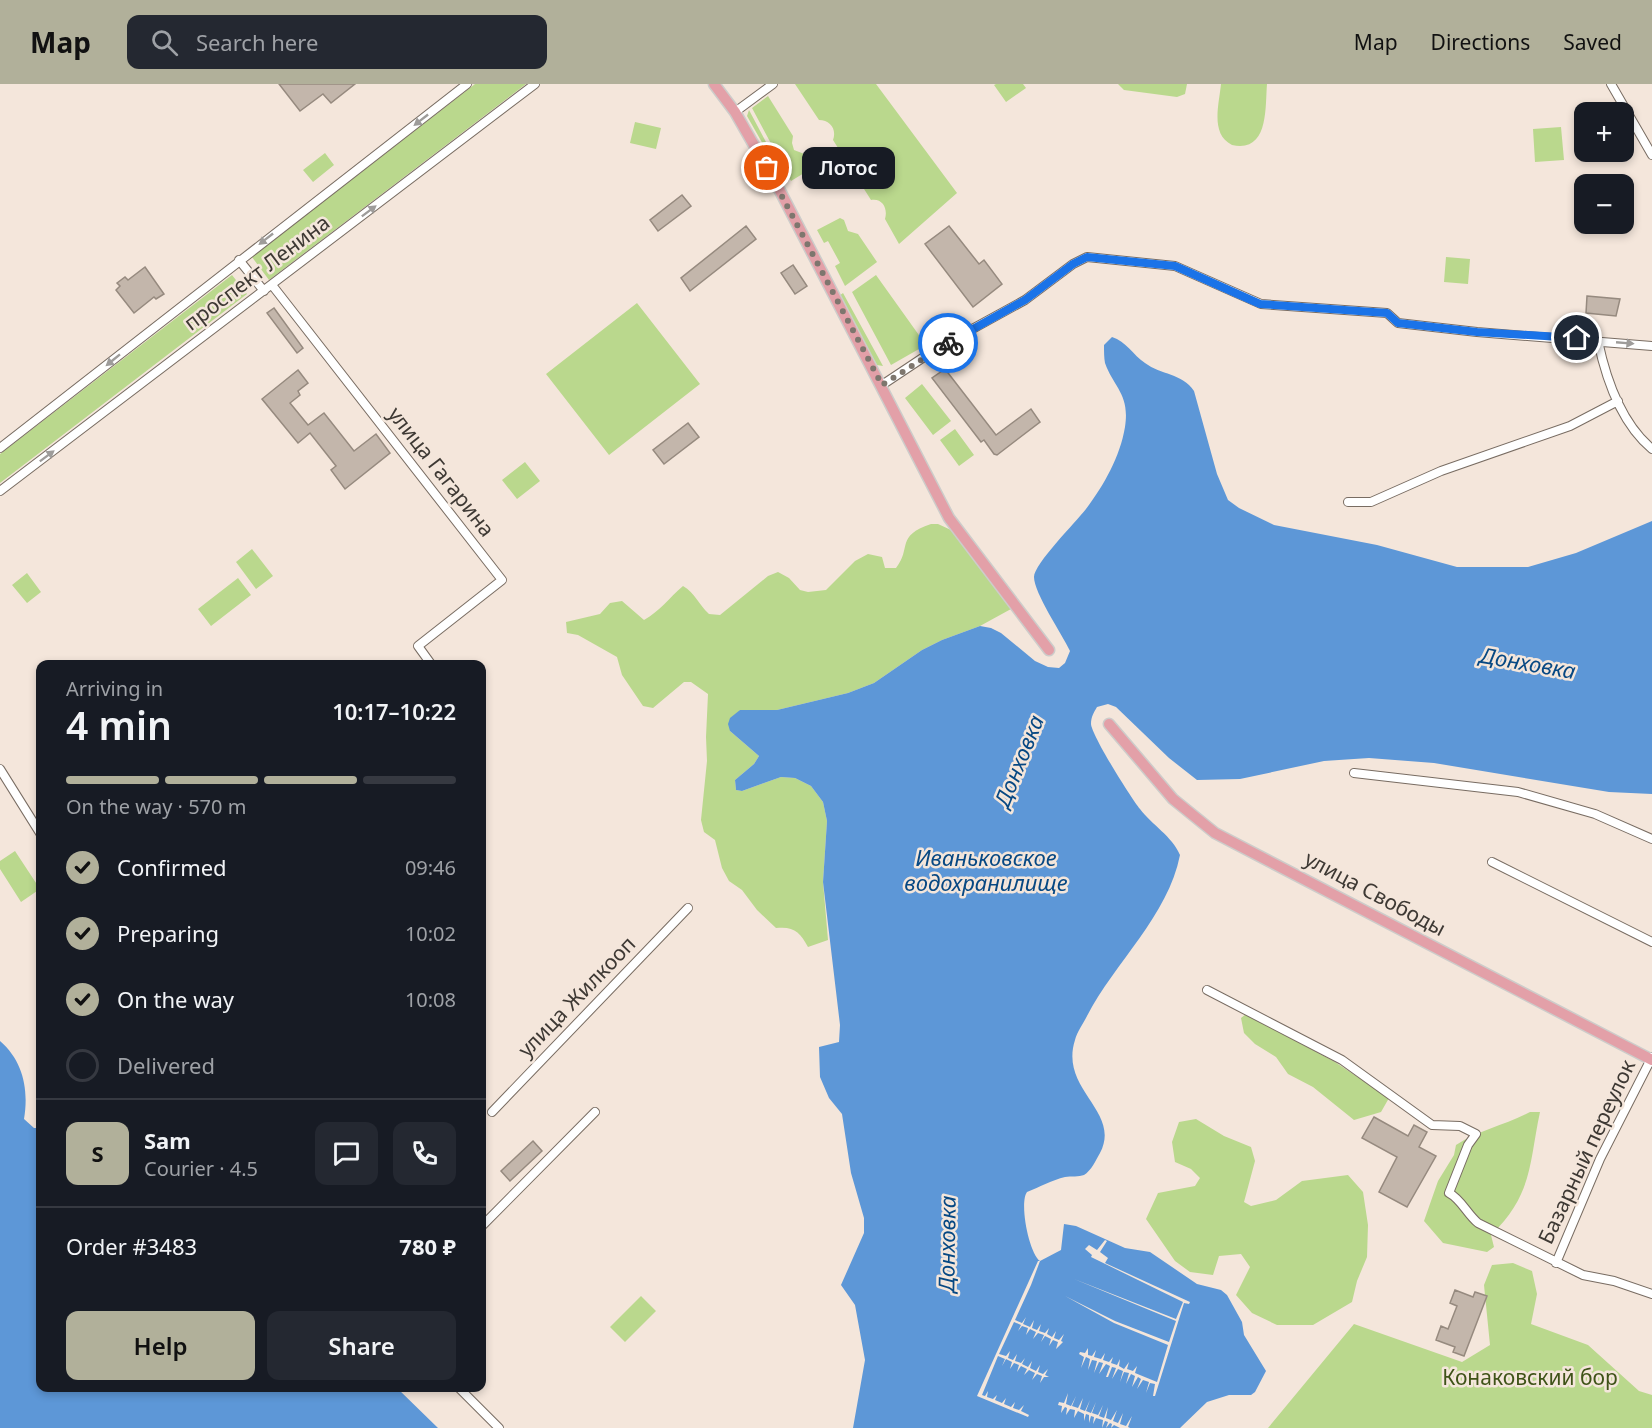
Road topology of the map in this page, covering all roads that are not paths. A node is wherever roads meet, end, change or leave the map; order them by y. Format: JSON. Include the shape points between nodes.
{"nodes":[{"id":1,"x":467,"y":84,"type":"edge"},
{"id":2,"x":535,"y":84,"type":"edge"},
{"id":3,"x":714,"y":84,"type":"edge"},
{"id":4,"x":773,"y":84,"type":"edge"},
{"id":5,"x":1611,"y":84,"type":"edge"},
{"id":6,"x":735,"y":112,"type":"junction"},
{"id":7,"x":1652,"y":156,"type":"edge"},
{"id":8,"x":239,"y":260,"type":"junction"},
{"id":9,"x":272,"y":285,"type":"junction"},
{"id":10,"x":264,"y":291,"type":"junction"},
{"id":11,"x":1598,"y":340,"type":"junction"},
{"id":12,"x":1652,"y":346,"type":"edge"},
{"id":13,"x":882,"y":385,"type":"junction"},
{"id":14,"x":1618,"y":401,"type":"junction"},
{"id":15,"x":0,"y":448,"type":"edge"},
{"id":16,"x":1652,"y":449,"type":"edge"},
{"id":17,"x":0,"y":491,"type":"edge"},
{"id":18,"x":1348,"y":502,"type":"dead end"},
{"id":19,"x":1049,"y":650,"type":"dead end"},
{"id":20,"x":428,"y":660,"type":"edge"},
{"id":21,"x":1109,"y":724,"type":"dead end"},
{"id":22,"x":0,"y":770,"type":"edge"},
{"id":23,"x":1354,"y":773,"type":"dead end"},
{"id":24,"x":36,"y":827,"type":"edge"},
{"id":25,"x":1652,"y":839,"type":"edge"},
{"id":26,"x":1492,"y":862,"type":"dead end"},
{"id":27,"x":688,"y":909,"type":"dead end"},
{"id":28,"x":1652,"y":942,"type":"edge"},
{"id":29,"x":1207,"y":990,"type":"dead end"},
{"id":30,"x":1651,"y":1058,"type":"edge"},
{"id":31,"x":492,"y":1112,"type":"dead end"},
{"id":32,"x":595,"y":1112,"type":"dead end"},
{"id":33,"x":486,"y":1222,"type":"edge"},
{"id":34,"x":1556,"y":1263,"type":"junction"},
{"id":35,"x":1652,"y":1294,"type":"edge"},
{"id":36,"x":463,"y":1392,"type":"edge"},
{"id":37,"x":499,"y":1428,"type":"edge"}],
"edges":[{"from":1,"to":8,"type":"street","name":"проспект Ленина","one_way":true},
{"from":9,"to":2,"type":"street","name":"проспект Ленина","one_way":true},
{"from":3,"to":6,"type":"main road"},
{"from":4,"to":6,"type":"street"},
{"from":5,"to":7,"type":"street"},
{"from":6,"to":13,"type":"main road"},
{"from":8,"to":10,"type":"street"},
{"from":8,"to":15,"type":"street","name":"проспект Ленина","one_way":true},
{"from":9,"to":10,"type":"street","name":"проспект Ленина"},
{"from":9,"to":20,"type":"street","name":"улица Гагарина","via":[[502,580],[418,646]]},
{"from":17,"to":10,"type":"street","name":"проспект Ленина","one_way":true},
{"from":11,"to":12,"type":"street","one_way":true},
{"from":11,"to":13,"type":"street","via":[[1477,332],[1398,323],[1387,313],[1260,304],[1175,266],[1087,257],[1025,300],[936,349]]},
{"from":11,"to":14,"type":"street","via":[[1603,365]]},
{"from":13,"to":19,"type":"main road","via":[[949,518]]},
{"from":14,"to":16,"type":"street","via":[[1638,435]]},
{"from":14,"to":18,"type":"street","via":[[1570,426],[1441,471],[1371,501]]},
{"from":21,"to":30,"type":"main road","name":"улица Свободы","via":[[1173,799],[1215,832]]},
{"from":22,"to":24,"type":"street"},
{"from":23,"to":25,"type":"street","via":[[1518,792],[1595,814]]},
{"from":26,"to":28,"type":"street"},
{"from":27,"to":31,"type":"street","name":"улица Жилкооп"},
{"from":29,"to":34,"type":"street","via":[[1342,1060],[1432,1125],[1460,1125],[1476,1134],[1449,1193],[1478,1223]]},
{"from":30,"to":34,"type":"street","name":"Базарный переулок","via":[[1600,1159]]},
{"from":32,"to":33,"type":"street"},
{"from":34,"to":35,"type":"street","via":[[1583,1275]]},
{"from":36,"to":37,"type":"street"}]}
